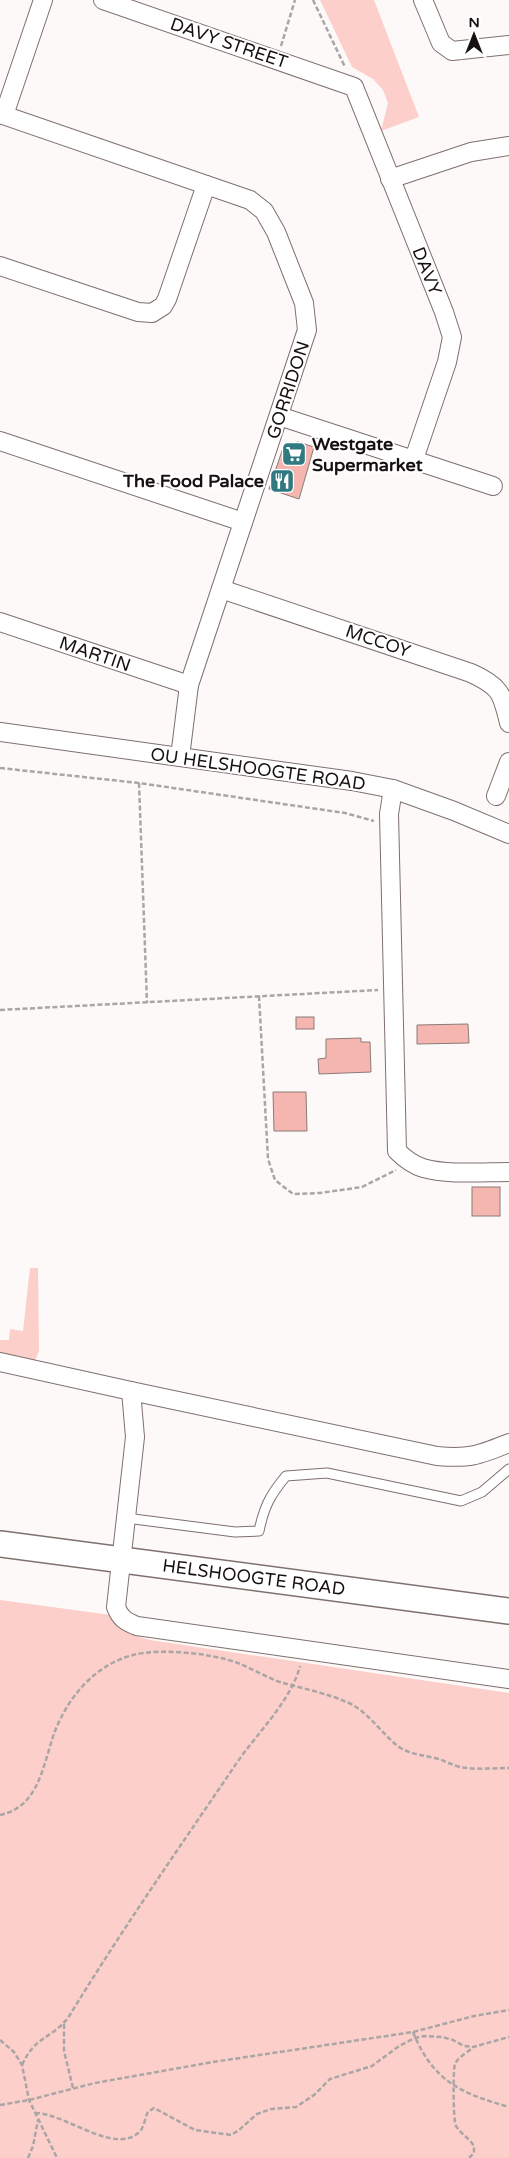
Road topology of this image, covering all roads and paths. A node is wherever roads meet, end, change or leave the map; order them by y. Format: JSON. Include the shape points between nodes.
{"nodes":[{"id":1,"x":43,"y":0,"type":"edge"},
{"id":2,"x":103,"y":0,"type":"edge"},
{"id":3,"x":295,"y":0,"type":"edge"},
{"id":4,"x":313,"y":0,"type":"edge"},
{"id":5,"x":423,"y":0,"type":"edge"},
{"id":6,"x":509,"y":45,"type":"edge"},
{"id":7,"x":277,"y":59,"type":"junction"},
{"id":8,"x":354,"y":87,"type":"junction"},
{"id":9,"x":2,"y":114,"type":"edge"},
{"id":10,"x":509,"y":146,"type":"edge"},
{"id":11,"x":390,"y":179,"type":"junction"},
{"id":12,"x":206,"y":186,"type":"junction"},
{"id":13,"x":0,"y":266,"type":"edge"},
{"id":14,"x":279,"y":416,"type":"junction"},
{"id":15,"x":0,"y":441,"type":"edge"},
{"id":16,"x":414,"y":459,"type":"junction"},
{"id":17,"x":492,"y":486,"type":"dead end"},
{"id":18,"x":243,"y":522,"type":"junction"},
{"id":19,"x":221,"y":588,"type":"junction"},
{"id":20,"x":0,"y":622,"type":"edge"},
{"id":21,"x":189,"y":685,"type":"junction"},
{"id":22,"x":509,"y":723,"type":"edge"},
{"id":23,"x":0,"y":732,"type":"edge"},
{"id":24,"x":180,"y":757,"type":"junction"},
{"id":25,"x":509,"y":762,"type":"edge"},
{"id":26,"x":0,"y":768,"type":"edge"},
{"id":27,"x":138,"y":783,"type":"junction"},
{"id":28,"x":393,"y":789,"type":"junction"},
{"id":29,"x":496,"y":796,"type":"dead end"},
{"id":30,"x":509,"y":834,"type":"edge"},
{"id":31,"x":390,"y":836,"type":"junction"},
{"id":32,"x":392,"y":990,"type":"junction"},
{"id":33,"x":259,"y":996,"type":"junction"},
{"id":34,"x":147,"y":1003,"type":"junction"},
{"id":35,"x":0,"y":1010,"type":"edge"},
{"id":36,"x":408,"y":1160,"type":"junction"},
{"id":37,"x":509,"y":1172,"type":"edge"},
{"id":38,"x":0,"y":1362,"type":"edge"},
{"id":39,"x":131,"y":1391,"type":"junction"},
{"id":40,"x":509,"y":1444,"type":"edge"},
{"id":41,"x":509,"y":1469,"type":"edge"},
{"id":42,"x":126,"y":1518,"type":"junction"},
{"id":43,"x":0,"y":1544,"type":"edge"},
{"id":44,"x":121,"y":1560,"type":"junction"},
{"id":45,"x":509,"y":1610,"type":"edge"},
{"id":46,"x":305,"y":1650,"type":"junction"},
{"id":47,"x":509,"y":1679,"type":"edge"},
{"id":48,"x":294,"y":1686,"type":"junction"},
{"id":49,"x":509,"y":1768,"type":"edge"},
{"id":50,"x":0,"y":1815,"type":"edge"},
{"id":51,"x":509,"y":2010,"type":"edge"},
{"id":52,"x":64,"y":2023,"type":"junction"},
{"id":53,"x":413,"y":2032,"type":"junction"},
{"id":54,"x":509,"y":2036,"type":"edge"},
{"id":55,"x":415,"y":2038,"type":"junction"},
{"id":56,"x":0,"y":2040,"type":"edge"},
{"id":57,"x":474,"y":2047,"type":"junction"},
{"id":58,"x":22,"y":2065,"type":"junction"},
{"id":59,"x":455,"y":2086,"type":"junction"},
{"id":60,"x":73,"y":2088,"type":"junction"},
{"id":61,"x":28,"y":2100,"type":"junction"},
{"id":62,"x":0,"y":2105,"type":"edge"},
{"id":63,"x":509,"y":2106,"type":"edge"},
{"id":64,"x":35,"y":2112,"type":"junction"},
{"id":65,"x":38,"y":2119,"type":"junction"},
{"id":66,"x":28,"y":2158,"type":"edge"},
{"id":67,"x":57,"y":2158,"type":"edge"},
{"id":68,"x":469,"y":2158,"type":"edge"}],
"edges":[{"from":1,"to":9,"type":"street"},
{"from":2,"to":7,"type":"street","name":"DAVY STREET"},
{"from":3,"to":7,"type":"path"},
{"from":4,"to":8,"type":"path"},
{"from":5,"to":6,"type":"street","via":[[441,43],[452,51]]},
{"from":7,"to":8,"type":"street","name":"DAVY STREET"},
{"from":8,"to":11,"type":"street","name":"DAVY"},
{"from":9,"to":12,"type":"street","name":"GORRIDON"},
{"from":10,"to":11,"type":"street","via":[[471,152]]},
{"from":11,"to":16,"type":"street","name":"DAVY","via":[[452,337],[447,362]]},
{"from":12,"to":13,"type":"street","via":[[170,292],[163,306],[152,313],[117,306]]},
{"from":12,"to":14,"type":"street","name":"GORRIDON","via":[[250,200],[264,211],[276,232],[304,303],[307,330]]},
{"from":14,"to":16,"type":"street"},
{"from":14,"to":18,"type":"street","name":"GORRIDON"},
{"from":15,"to":18,"type":"street"},
{"from":16,"to":17,"type":"street"},
{"from":18,"to":19,"type":"street","name":"GORRIDON"},
{"from":19,"to":21,"type":"street","name":"GORRIDON"},
{"from":19,"to":22,"type":"street","name":"MCCOY","via":[[491,682],[500,693]]},
{"from":20,"to":21,"type":"street","name":"MARTIN"},
{"from":21,"to":24,"type":"street","name":"GORRIDON"},
{"from":23,"to":24,"type":"street","name":"OU HELSHOOGTE ROAD"},
{"from":24,"to":28,"type":"street","name":"OU HELSHOOGTE ROAD"},
{"from":25,"to":29,"type":"street"},
{"from":26,"to":27,"type":"path"},
{"from":27,"to":31,"type":"path","via":[[345,813],[374,821]]},
{"from":27,"to":34,"type":"path"},
{"from":28,"to":30,"type":"street","name":"OU HELSHOOGTE ROAD"},
{"from":28,"to":31,"type":"street"},
{"from":31,"to":32,"type":"street"},
{"from":32,"to":33,"type":"path"},
{"from":32,"to":36,"type":"street","via":[[395,1135],[397,1151]]},
{"from":33,"to":34,"type":"path"},
{"from":33,"to":36,"type":"path","via":[[268,1159],[274,1180],[292,1194],[337,1190],[362,1186],[393,1173]]},
{"from":34,"to":35,"type":"path"},
{"from":36,"to":37,"type":"street","via":[[421,1168],[440,1171]]},
{"from":38,"to":39,"type":"street"},
{"from":39,"to":40,"type":"street","via":[[437,1456],[461,1458],[484,1454]]},
{"from":39,"to":42,"type":"street","via":[[135,1438]]},
{"from":41,"to":42,"type":"lane","via":[[482,1492],[461,1501],[327,1473],[286,1476],[271,1493],[259,1531],[235,1532]]},
{"from":42,"to":44,"type":"street"},
{"from":43,"to":44,"type":"main road","name":"HELSHOOGTE ROAD"},
{"from":44,"to":45,"type":"main road","name":"HELSHOOGTE ROAD"},
{"from":44,"to":46,"type":"street","via":[[116,1607],[119,1615],[128,1622],[137,1626]]},
{"from":46,"to":47,"type":"street"},
{"from":46,"to":48,"type":"path"},
{"from":48,"to":49,"type":"path","via":[[352,1704],[393,1742],[411,1753],[461,1768]]},
{"from":48,"to":50,"type":"path","via":[[220,1658],[162,1652],[122,1658],[98,1672],[77,1691],[58,1725],[33,1792],[15,1810]]},
{"from":48,"to":52,"type":"path","via":[[115,1940]]},
{"from":51,"to":53,"type":"path"},
{"from":52,"to":58,"type":"path","via":[[35,2044]]},
{"from":52,"to":60,"type":"path","via":[[64,2051]]},
{"from":53,"to":55,"type":"path"},
{"from":53,"to":60,"type":"path","via":[[221,2060]]},
{"from":54,"to":57,"type":"path"},
{"from":55,"to":57,"type":"path","via":[[442,2037]]},
{"from":55,"to":59,"type":"path","via":[[429,2064]]},
{"from":55,"to":64,"type":"path","via":[[372,2066],[330,2079],[296,2107],[257,2114],[231,2135],[195,2130],[154,2108],[148,2112],[142,2129],[136,2134],[128,2139],[115,2140]]},
{"from":56,"to":58,"type":"path","via":[[14,2052]]},
{"from":57,"to":59,"type":"path","via":[[455,2062]]},
{"from":58,"to":61,"type":"path"},
{"from":59,"to":63,"type":"path","via":[[478,2098]]},
{"from":59,"to":68,"type":"path","via":[[455,2123],[460,2133],[474,2146],[474,2153]]},
{"from":60,"to":61,"type":"path"},
{"from":61,"to":62,"type":"path"},
{"from":61,"to":64,"type":"path"},
{"from":64,"to":65,"type":"path"},
{"from":65,"to":66,"type":"path"},
{"from":65,"to":67,"type":"path"}]}
